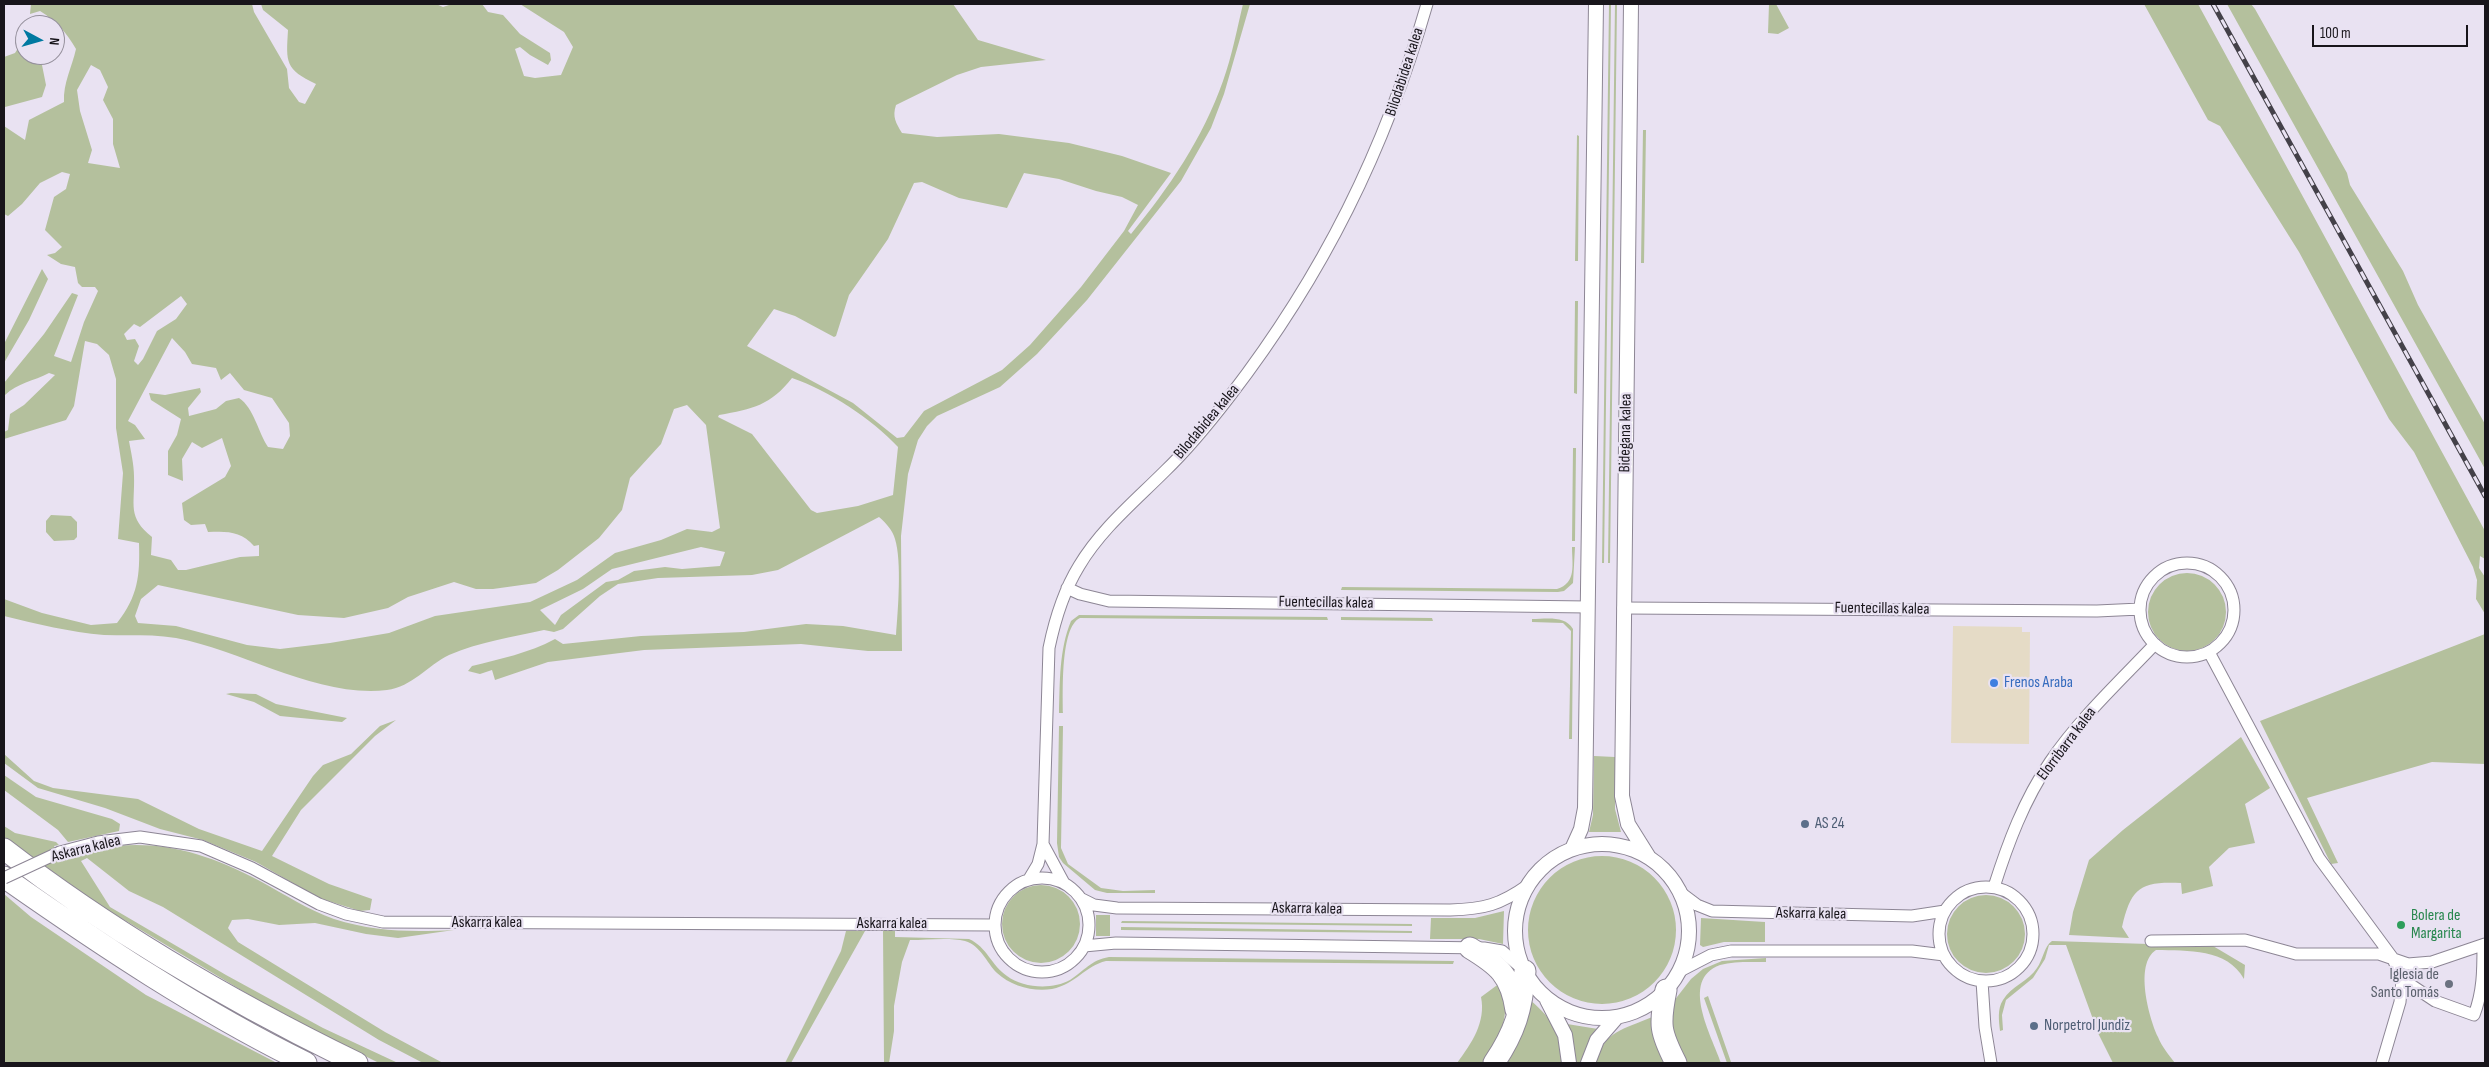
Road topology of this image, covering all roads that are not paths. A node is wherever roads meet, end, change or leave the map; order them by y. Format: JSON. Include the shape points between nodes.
{"nodes":[{"id":1,"x":1426,"y":4,"type":"edge"},
{"id":2,"x":1596,"y":4,"type":"edge"},
{"id":3,"x":1631,"y":4,"type":"edge"},
{"id":4,"x":1067,"y":588,"type":"junction"},
{"id":5,"x":1588,"y":607,"type":"junction"},
{"id":6,"x":1624,"y":608,"type":"junction"},
{"id":7,"x":2140,"y":609,"type":"junction"},
{"id":8,"x":2155,"y":644,"type":"junction"},
{"id":9,"x":2209,"y":652,"type":"junction"},
{"id":10,"x":1043,"y":844,"type":"junction"},
{"id":11,"x":4,"y":849,"type":"edge"},
{"id":12,"x":1572,"y":849,"type":"junction"},
{"id":13,"x":1648,"y":856,"type":"junction"},
{"id":14,"x":4,"y":877,"type":"edge"},
{"id":15,"x":1029,"y":879,"type":"junction"},
{"id":16,"x":1064,"y":883,"type":"junction"},
{"id":17,"x":1528,"y":886,"type":"junction"},
{"id":18,"x":1994,"y":887,"type":"junction"},
{"id":19,"x":1681,"y":893,"type":"junction"},
{"id":20,"x":1082,"y":899,"type":"junction"},
{"id":21,"x":1945,"y":911,"type":"junction"},
{"id":22,"x":995,"y":925,"type":"junction"},
{"id":23,"x":2151,"y":941,"type":"dead end"},
{"id":24,"x":2484,"y":945,"type":"edge"},
{"id":25,"x":1084,"y":946,"type":"junction"},
{"id":26,"x":1470,"y":948,"type":"junction"},
{"id":27,"x":1944,"y":955,"type":"junction"},
{"id":28,"x":2392,"y":957,"type":"junction"},
{"id":29,"x":2432,"y":962,"type":"junction"},
{"id":30,"x":1525,"y":971,"type":"junction"},
{"id":31,"x":1680,"y":971,"type":"junction"},
{"id":32,"x":2484,"y":976,"type":"edge"},
{"id":33,"x":2401,"y":977,"type":"junction"},
{"id":34,"x":1982,"y":981,"type":"junction"},
{"id":35,"x":1666,"y":990,"type":"junction"},
{"id":36,"x":1546,"y":997,"type":"junction"},
{"id":37,"x":1617,"y":1017,"type":"junction"},
{"id":38,"x":1518,"y":1022,"type":"junction"},
{"id":39,"x":306,"y":1063,"type":"edge"},
{"id":40,"x":357,"y":1063,"type":"edge"},
{"id":41,"x":1494,"y":1063,"type":"edge"},
{"id":42,"x":1570,"y":1063,"type":"edge"},
{"id":43,"x":1588,"y":1063,"type":"edge"},
{"id":44,"x":1676,"y":1063,"type":"edge"},
{"id":45,"x":1991,"y":1063,"type":"edge"},
{"id":46,"x":2382,"y":1063,"type":"edge"}],
"edges":[{"from":1,"to":4,"type":"street","name":"Bilodabidea kalea","via":[[1383,136],[1317,268],[1284,321],[1230,396],[1167,469],[1103,532]]},
{"from":2,"to":5,"type":"street"},
{"from":3,"to":6,"type":"street","name":"Bidegana kalea"},
{"from":4,"to":5,"type":"street","name":"Fuentecillas kalea","via":[[1109,601]]},
{"from":4,"to":10,"type":"street","name":"Bilodabidea kalea","via":[[1055,619],[1049,648]]},
{"from":5,"to":12,"type":"street","via":[[1585,808],[1581,829]]},
{"from":6,"to":7,"type":"street","name":"Fuentecillas kalea"},
{"from":6,"to":13,"type":"street","name":"Bidegana kalea","via":[[1622,806],[1628,824]]},
{"from":7,"to":8,"type":"street","via":[[2146,634]]},
{"from":7,"to":9,"type":"street","via":[[2142,595],[2149,582],[2171,565],[2185,562],[2212,569],[2231,591],[2234,619],[2225,638]]},
{"from":8,"to":9,"type":"street","via":[[2167,653],[2181,657]]},
{"from":8,"to":18,"type":"street","name":"Elorribarra kalea","via":[[2089,713],[2049,763],[2023,808]]},
{"from":9,"to":28,"type":"street","via":[[2319,858]]},
{"from":10,"to":15,"type":"street","name":"Bilodabidea kalea","via":[[1038,864]]},
{"from":10,"to":16,"type":"street"},
{"from":11,"to":40,"type":"highway","via":[[212,987]]},
{"from":12,"to":13,"type":"street","via":[[1591,844],[1611,844]]},
{"from":12,"to":17,"type":"street","via":[[1547,864]]},
{"from":13,"to":19,"type":"street","via":[[1667,872]]},
{"from":14,"to":22,"type":"street","name":"Askarra kalea","bridge":true,"via":[[60,852],[98,842],[140,837],[201,846],[252,868],[319,904],[383,922]]},
{"from":14,"to":39,"type":"highway","via":[[120,956],[203,1007]]},
{"from":15,"to":16,"type":"street","via":[[1047,878]]},
{"from":15,"to":22,"type":"street","via":[[1005,896]]},
{"from":16,"to":20,"type":"street"},
{"from":17,"to":20,"type":"street","name":"Askarra kalea","via":[[1488,908],[1450,910],[1117,908],[1094,905]]},
{"from":17,"to":30,"type":"street","via":[[1517,913],[1516,928],[1516,943]]},
{"from":18,"to":21,"type":"street","via":[[1971,889],[1960,894]]},
{"from":18,"to":34,"type":"street","via":[[2019,900],[2032,925],[2032,940],[2021,965],[2003,977]]},
{"from":19,"to":21,"type":"street","name":"Askarra kalea","via":[[1712,911],[1912,916]]},
{"from":19,"to":31,"type":"street","via":[[1688,912],[1689,932],[1687,952]]},
{"from":20,"to":25,"type":"street","via":[[1089,922]]},
{"from":21,"to":27,"type":"street","via":[[1939,933]]},
{"from":22,"to":25,"type":"street","via":[[1005,954],[1017,965],[1031,971],[1047,972],[1062,968],[1075,959]]},
{"from":23,"to":28,"type":"street","via":[[2245,940],[2296,954],[2379,954]]},
{"from":24,"to":29,"type":"street"},
{"from":24,"to":32,"type":"street"},
{"from":25,"to":26,"type":"street","via":[[1116,943]]},
{"from":26,"to":30,"type":"street","via":[[1502,951]]},
{"from":26,"to":38,"type":"highway","via":[[1500,968],[1509,980]]},
{"from":27,"to":31,"type":"street","via":[[1912,951],[1731,951],[1711,955]]},
{"from":27,"to":34,"type":"street","via":[[1960,973]]},
{"from":28,"to":29,"type":"street","via":[[2408,964]]},
{"from":28,"to":33,"type":"street"},
{"from":29,"to":33,"type":"street"},
{"from":30,"to":36,"type":"street"},
{"from":30,"to":38,"type":"highway"},
{"from":31,"to":35,"type":"street"},
{"from":32,"to":33,"type":"street","via":[[2474,1015],[2435,1001]]},
{"from":33,"to":46,"type":"street","via":[[2400,1002]]},
{"from":34,"to":45,"type":"street"},
{"from":35,"to":37,"type":"street","via":[[1652,1003]]},
{"from":35,"to":44,"type":"highway","via":[[1660,1027]]},
{"from":36,"to":37,"type":"street","via":[[1558,1006],[1579,1014]]},
{"from":36,"to":42,"type":"street","via":[[1565,1035]]},
{"from":37,"to":43,"type":"street","via":[[1598,1040]]},
{"from":38,"to":41,"type":"highway"}]}
